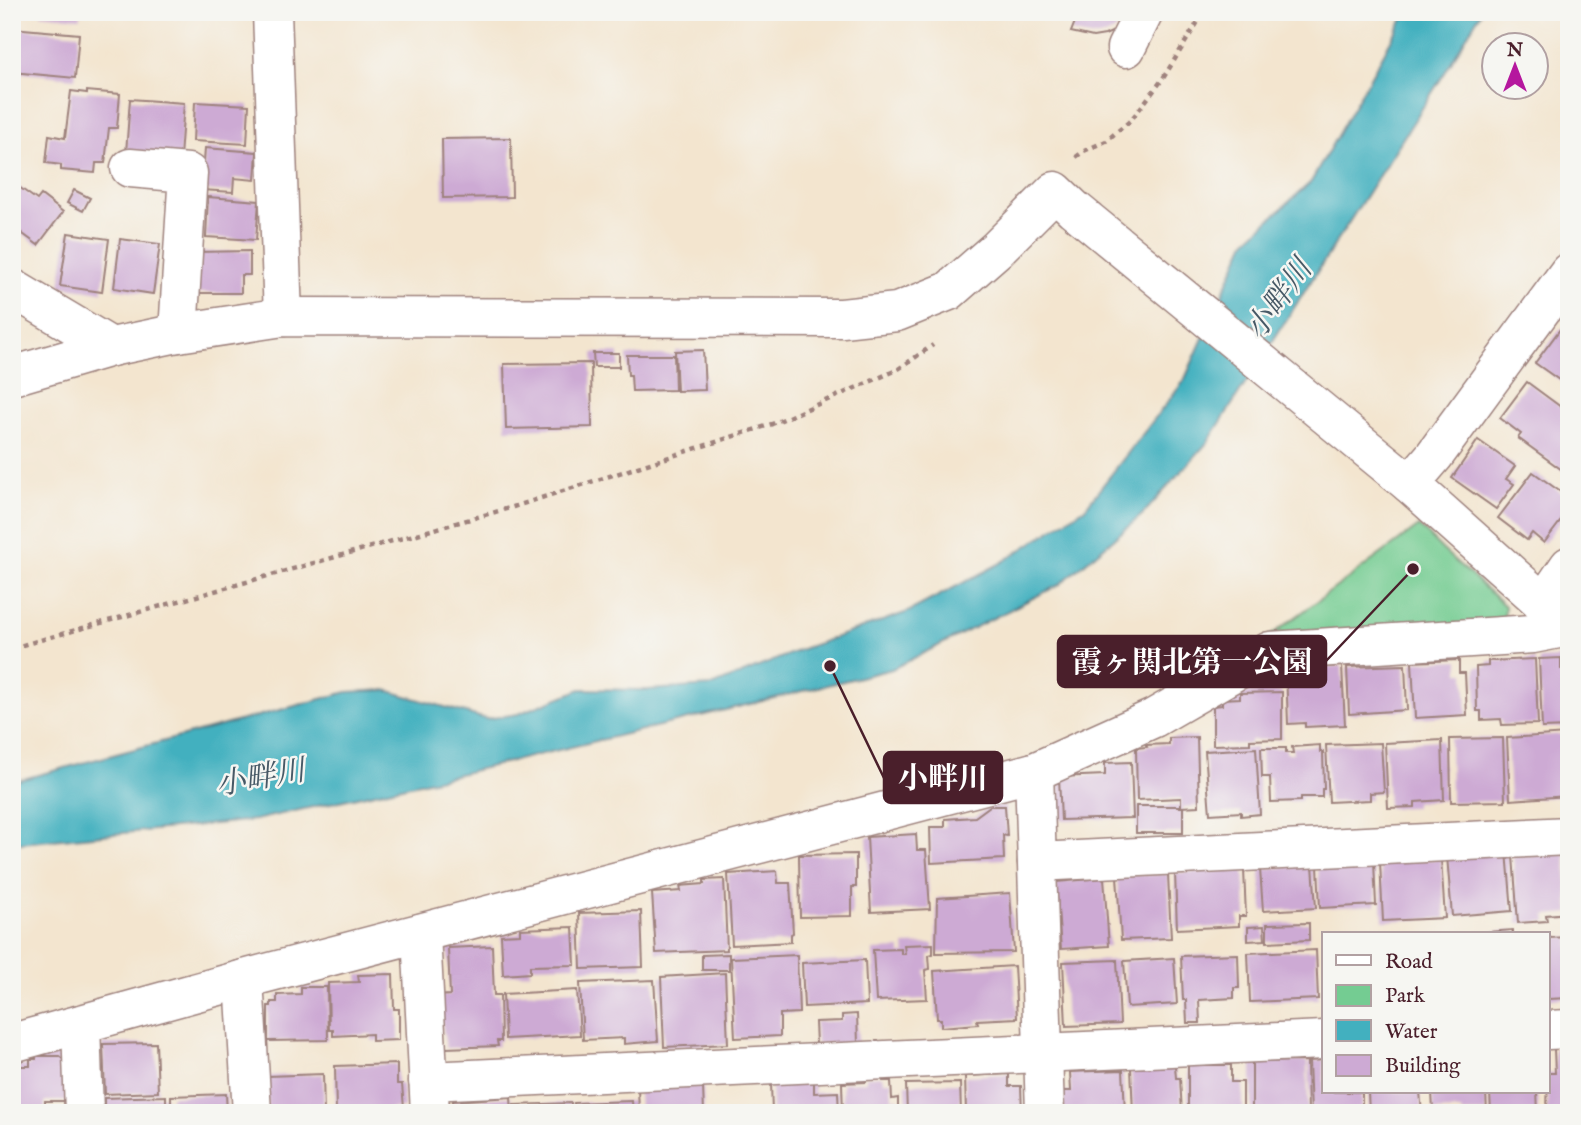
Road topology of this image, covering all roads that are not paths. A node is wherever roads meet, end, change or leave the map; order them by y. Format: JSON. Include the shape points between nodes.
{"nodes":[{"id":1,"x":272,"y":12,"type":"edge"},
{"id":2,"x":1144,"y":12,"type":"edge"},
{"id":3,"x":1126,"y":48,"type":"dead end"},
{"id":4,"x":130,"y":167,"type":"dead end"},
{"id":5,"x":1569,"y":272,"type":"edge"},
{"id":6,"x":12,"y":288,"type":"edge"},
{"id":7,"x":283,"y":317,"type":"junction"},
{"id":8,"x":178,"y":333,"type":"junction"},
{"id":9,"x":111,"y":347,"type":"junction"},
{"id":10,"x":12,"y":376,"type":"edge"},
{"id":11,"x":1399,"y":475,"type":"junction"},
{"id":12,"x":1569,"y":566,"type":"edge"},
{"id":13,"x":1560,"y":619,"type":"edge"},
{"id":14,"x":1034,"y":772,"type":"junction"},
{"id":15,"x":1569,"y":836,"type":"edge"},
{"id":16,"x":1037,"y":862,"type":"junction"},
{"id":17,"x":421,"y":933,"type":"junction"},
{"id":18,"x":244,"y":979,"type":"junction"},
{"id":19,"x":81,"y":1024,"type":"junction"},
{"id":20,"x":1569,"y":1029,"type":"edge"},
{"id":21,"x":1550,"y":1030,"type":"edge"},
{"id":22,"x":1322,"y":1040,"type":"edge"},
{"id":23,"x":12,"y":1043,"type":"edge"},
{"id":24,"x":1043,"y":1052,"type":"junction"},
{"id":25,"x":429,"y":1097,"type":"edge"},
{"id":26,"x":85,"y":1113,"type":"edge"},
{"id":27,"x":252,"y":1113,"type":"edge"},
{"id":28,"x":1045,"y":1113,"type":"edge"}],
"edges":[{"from":1,"to":7,"type":"street"},
{"from":2,"to":3,"type":"street"},
{"from":4,"to":8,"type":"street","via":[[188,173]]},
{"from":5,"to":11,"type":"street","via":[[1434,456]]},
{"from":6,"to":9,"type":"street"},
{"from":7,"to":8,"type":"street"},
{"from":7,"to":11,"type":"street","via":[[842,318],[897,312],[949,291],[1065,200]]},
{"from":8,"to":9,"type":"street"},
{"from":9,"to":10,"type":"street"},
{"from":11,"to":13,"type":"street"},
{"from":12,"to":13,"type":"street"},
{"from":13,"to":14,"type":"street","via":[[1533,634],[1270,652],[1154,718]]},
{"from":14,"to":16,"type":"street"},
{"from":14,"to":17,"type":"street"},
{"from":15,"to":16,"type":"street"},
{"from":16,"to":24,"type":"street"},
{"from":17,"to":18,"type":"street"},
{"from":17,"to":25,"type":"street"},
{"from":18,"to":19,"type":"street"},
{"from":18,"to":27,"type":"street"},
{"from":19,"to":23,"type":"street"},
{"from":19,"to":26,"type":"street"},
{"from":20,"to":21,"type":"street"},
{"from":22,"to":24,"type":"street"},
{"from":24,"to":25,"type":"street"},
{"from":24,"to":28,"type":"street"}]}
